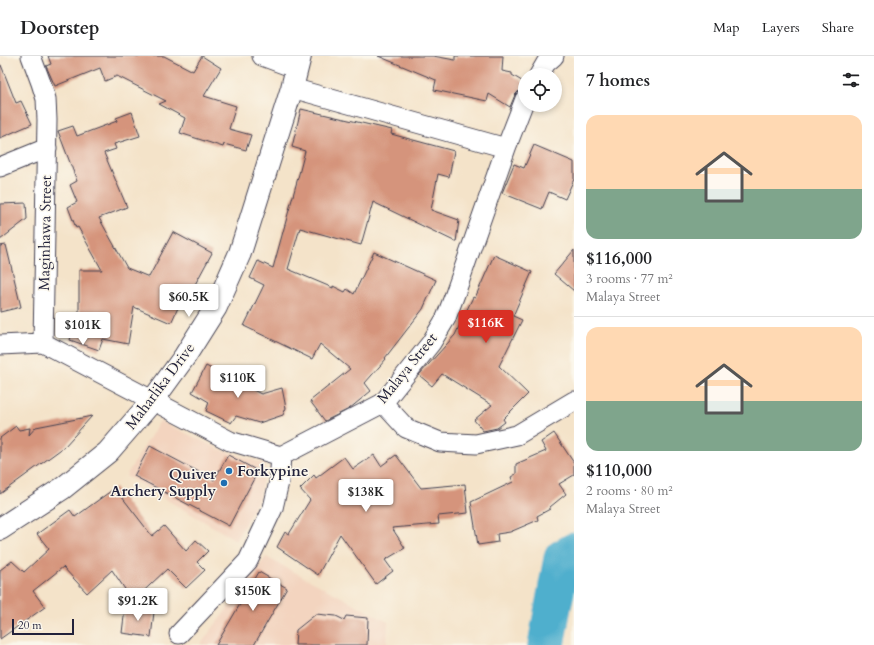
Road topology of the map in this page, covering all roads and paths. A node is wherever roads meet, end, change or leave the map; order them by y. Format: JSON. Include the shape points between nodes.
{"nodes":[{"id":1,"x":31,"y":56,"type":"edge"},
{"id":2,"x":262,"y":56,"type":"edge"},
{"id":3,"x":296,"y":71,"type":"edge"},
{"id":4,"x":520,"y":112,"type":"edge"},
{"id":5,"x":48,"y":148,"type":"junction"},
{"id":6,"x":506,"y":148,"type":"junction"},
{"id":7,"x":0,"y":167,"type":"edge"},
{"id":8,"x":43,"y":343,"type":"junction"},
{"id":9,"x":0,"y":345,"type":"edge"},
{"id":10,"x":153,"y":400,"type":"junction"},
{"id":11,"x":574,"y":401,"type":"edge"},
{"id":12,"x":383,"y":403,"type":"junction"},
{"id":13,"x":281,"y":456,"type":"junction"},
{"id":14,"x":0,"y":529,"type":"edge"},
{"id":15,"x":179,"y":634,"type":"dead end"}],
"edges":[{"from":1,"to":5,"type":"street","name":"Maginhawa Street","via":[[46,99]]},
{"from":2,"to":3,"type":"street"},
{"from":3,"to":6,"type":"street"},
{"from":3,"to":10,"type":"street","name":"Maharlika Drive","via":[[240,253],[216,306],[185,356]]},
{"from":4,"to":6,"type":"street","name":"Malaya Street"},
{"from":5,"to":7,"type":"street","name":"Maginhawa Street"},
{"from":5,"to":8,"type":"street","name":"Maginhawa Street"},
{"from":6,"to":12,"type":"street","name":"Malaya Street","via":[[446,318],[431,343]]},
{"from":8,"to":9,"type":"street"},
{"from":8,"to":10,"type":"street"},
{"from":10,"to":13,"type":"street","via":[[230,442]]},
{"from":10,"to":14,"type":"street","name":"Maharlika Drive","via":[[108,452],[63,488]]},
{"from":11,"to":12,"type":"street","via":[[517,435],[476,444],[440,442],[406,428]]},
{"from":12,"to":13,"type":"street","name":"Malaya Street"},
{"from":13,"to":15,"type":"street","via":[[274,508],[248,561]]}]}
